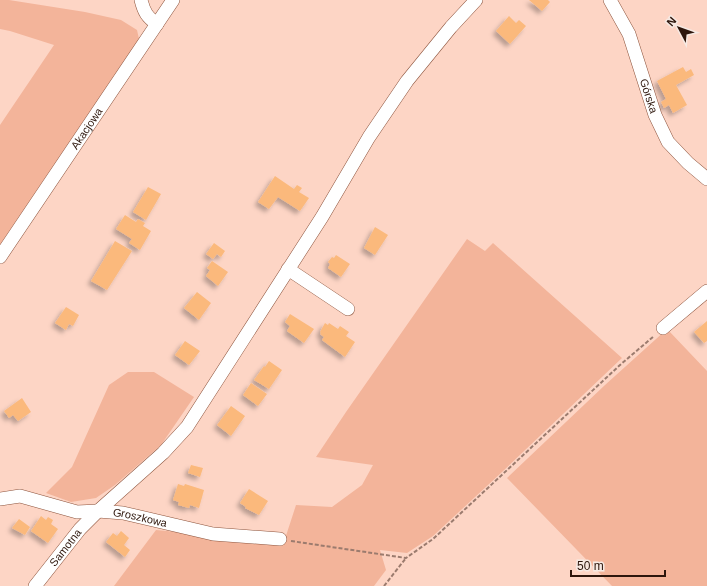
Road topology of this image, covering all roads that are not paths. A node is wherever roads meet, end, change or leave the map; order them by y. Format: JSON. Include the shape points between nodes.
{"nodes":[{"id":1,"x":141,"y":0,"type":"edge"},
{"id":2,"x":172,"y":0,"type":"edge"},
{"id":3,"x":476,"y":0,"type":"edge"},
{"id":4,"x":610,"y":0,"type":"edge"},
{"id":5,"x":157,"y":24,"type":"junction"},
{"id":6,"x":707,"y":179,"type":"edge"},
{"id":7,"x":0,"y":257,"type":"edge"},
{"id":8,"x":288,"y":270,"type":"junction"},
{"id":9,"x":707,"y":290,"type":"edge"},
{"id":10,"x":348,"y":309,"type":"dead end"},
{"id":11,"x":663,"y":328,"type":"road end"},
{"id":12,"x":0,"y":499,"type":"edge"},
{"id":13,"x":98,"y":511,"type":"junction"},
{"id":14,"x":280,"y":539,"type":"road end"},
{"id":15,"x":35,"y":586,"type":"edge"}],
"edges":[{"from":1,"to":5,"type":"street","via":[[148,17]]},
{"from":2,"to":5,"type":"street","name":"Akacjowa"},
{"from":3,"to":8,"type":"street","name":"Samotna","via":[[398,94]]},
{"from":4,"to":6,"type":"street","name":"Górska","via":[[629,34],[655,115],[668,142],[688,164]]},
{"from":5,"to":7,"type":"street","name":"Akacjowa"},
{"from":8,"to":10,"type":"street"},
{"from":8,"to":13,"type":"street","name":"Samotna","via":[[187,427],[163,453]]},
{"from":9,"to":11,"type":"street"},
{"from":12,"to":13,"type":"street","name":"Groszkowa","via":[[20,496],[77,512]]},
{"from":13,"to":14,"type":"street","name":"Groszkowa","via":[[123,513],[213,534]]},
{"from":13,"to":15,"type":"street","name":"Samotna","via":[[80,529]]}]}
